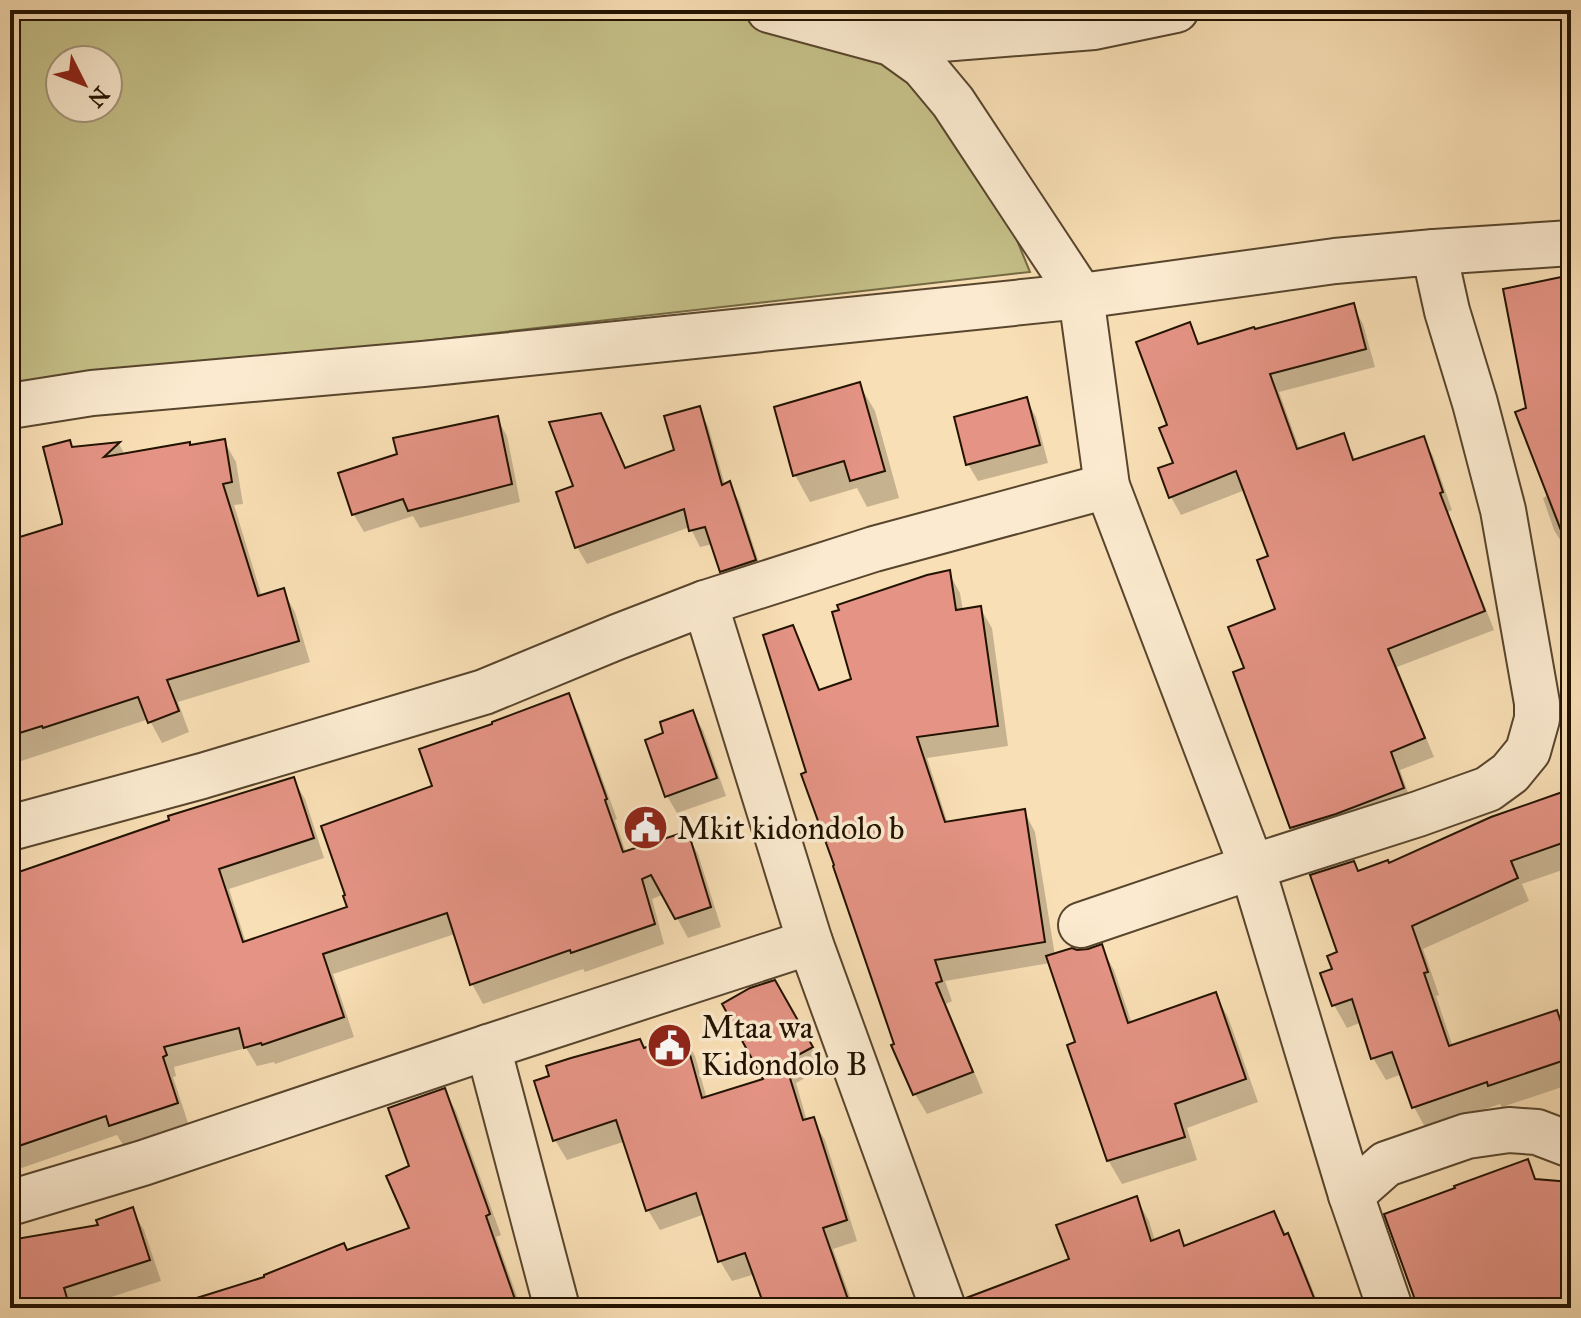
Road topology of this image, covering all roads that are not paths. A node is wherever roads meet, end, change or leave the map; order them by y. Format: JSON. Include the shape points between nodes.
{"nodes":[{"id":1,"x":769,"y":10,"type":"edge"},
{"id":2,"x":1176,"y":10,"type":"edge"},
{"id":3,"x":891,"y":43,"type":"junction"},
{"id":4,"x":1571,"y":243,"type":"edge"},
{"id":5,"x":1434,"y":252,"type":"junction"},
{"id":6,"x":1081,"y":296,"type":"junction"},
{"id":7,"x":10,"y":406,"type":"edge"},
{"id":8,"x":1107,"y":486,"type":"junction"},
{"id":9,"x":705,"y":603,"type":"junction"},
{"id":10,"x":10,"y":828,"type":"edge"},
{"id":11,"x":1252,"y":867,"type":"junction"},
{"id":12,"x":1081,"y":925,"type":"dead end"},
{"id":13,"x":810,"y":942,"type":"junction"},
{"id":14,"x":488,"y":1047,"type":"junction"},
{"id":15,"x":1571,"y":1145,"type":"edge"},
{"id":16,"x":1351,"y":1195,"type":"junction"},
{"id":17,"x":10,"y":1203,"type":"edge"},
{"id":18,"x":557,"y":1308,"type":"edge"},
{"id":19,"x":943,"y":1308,"type":"edge"},
{"id":20,"x":1390,"y":1308,"type":"edge"}],
"edges":[{"from":1,"to":3,"type":"street"},
{"from":2,"to":3,"type":"street","via":[[1094,27]]},
{"from":3,"to":6,"type":"street","via":[[923,66],[953,102]]},
{"from":4,"to":5,"type":"street"},
{"from":5,"to":6,"type":"street"},
{"from":5,"to":11,"type":"street","via":[[1503,510],[1537,703],[1534,734],[1518,765],[1488,789]]},
{"from":6,"to":7,"type":"street","via":[[92,393]]},
{"from":6,"to":8,"type":"street"},
{"from":8,"to":9,"type":"street","via":[[874,549]]},
{"from":8,"to":11,"type":"street"},
{"from":9,"to":10,"type":"street","via":[[484,692]]},
{"from":9,"to":13,"type":"street"},
{"from":11,"to":12,"type":"street"},
{"from":11,"to":16,"type":"street"},
{"from":13,"to":14,"type":"street"},
{"from":13,"to":19,"type":"street"},
{"from":14,"to":17,"type":"street"},
{"from":14,"to":18,"type":"street"},
{"from":15,"to":16,"type":"street","via":[[1537,1132],[1467,1136],[1386,1164]]},
{"from":16,"to":20,"type":"street"}]}
